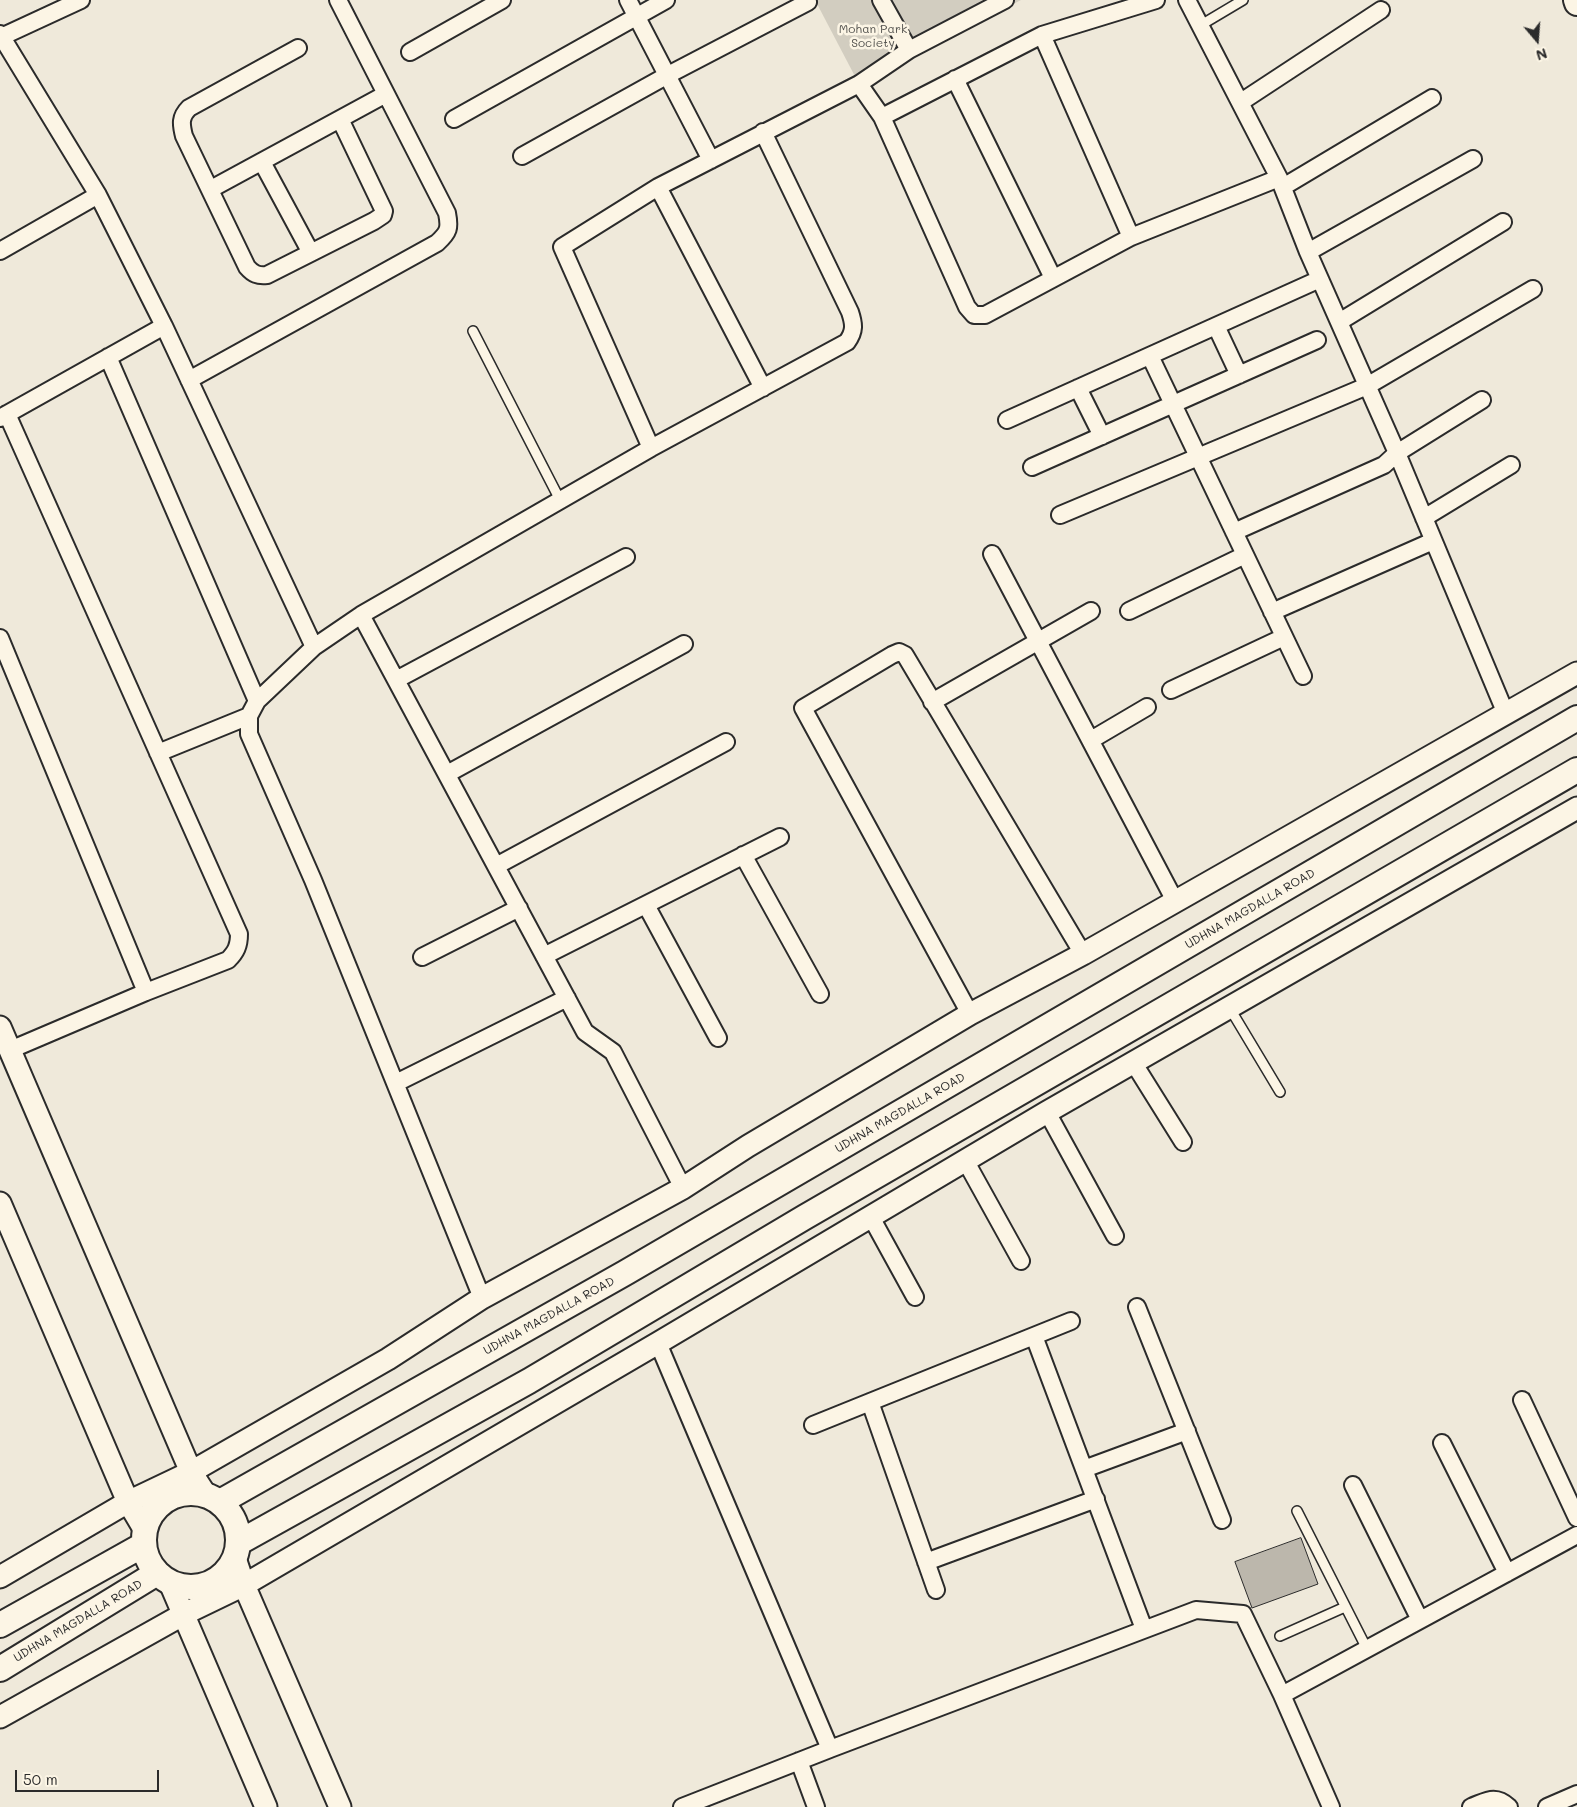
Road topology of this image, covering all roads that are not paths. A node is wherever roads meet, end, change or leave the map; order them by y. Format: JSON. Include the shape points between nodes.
{"nodes":[{"id":1,"x":81,"y":0,"type":"edge"},
{"id":2,"x":338,"y":0,"type":"edge"},
{"id":3,"x":502,"y":0,"type":"edge"},
{"id":4,"x":628,"y":0,"type":"edge"},
{"id":5,"x":666,"y":0,"type":"edge"},
{"id":6,"x":881,"y":0,"type":"edge"},
{"id":7,"x":1156,"y":0,"type":"edge"},
{"id":8,"x":1187,"y":0,"type":"edge"},
{"id":9,"x":1243,"y":0,"type":"edge"},
{"id":10,"x":1001,"y":1,"type":"edge"},
{"id":11,"x":808,"y":2,"type":"dead end"},
{"id":12,"x":1381,"y":10,"type":"dead end"},
{"id":13,"x":636,"y":16,"type":"junction"},
{"id":14,"x":1201,"y":25,"type":"junction"},
{"id":15,"x":1042,"y":35,"type":"junction"},
{"id":16,"x":1,"y":36,"type":"edge"},
{"id":17,"x":298,"y":48,"type":"dead end"},
{"id":18,"x":909,"y":50,"type":"junction"},
{"id":19,"x":410,"y":52,"type":"dead end"},
{"id":20,"x":666,"y":76,"type":"junction"},
{"id":21,"x":955,"y":80,"type":"junction"},
{"id":22,"x":859,"y":84,"type":"junction"},
{"id":23,"x":386,"y":94,"type":"junction"},
{"id":24,"x":1432,"y":98,"type":"dead end"},
{"id":25,"x":1241,"y":102,"type":"junction"},
{"id":26,"x":882,"y":118,"type":"junction"},
{"id":27,"x":454,"y":119,"type":"dead end"},
{"id":28,"x":340,"y":120,"type":"junction"},
{"id":29,"x":763,"y":132,"type":"junction"},
{"id":30,"x":522,"y":156,"type":"dead end"},
{"id":31,"x":1472,"y":159,"type":"dead end"},
{"id":32,"x":711,"y":160,"type":"junction"},
{"id":33,"x":262,"y":162,"type":"junction"},
{"id":34,"x":1281,"y":183,"type":"junction"},
{"id":35,"x":658,"y":187,"type":"junction"},
{"id":36,"x":211,"y":189,"type":"junction"},
{"id":37,"x":98,"y":196,"type":"junction"},
{"id":38,"x":1503,"y":222,"type":"dead end"},
{"id":39,"x":1132,"y":237,"type":"junction"},
{"id":40,"x":0,"y":251,"type":"edge"},
{"id":41,"x":1308,"y":252,"type":"junction"},
{"id":42,"x":311,"y":253,"type":"junction"},
{"id":43,"x":1054,"y":278,"type":"junction"},
{"id":44,"x":1320,"y":279,"type":"junction"},
{"id":45,"x":1533,"y":289,"type":"dead end"},
{"id":46,"x":1339,"y":322,"type":"junction"},
{"id":47,"x":164,"y":326,"type":"junction"},
{"id":48,"x":1216,"y":326,"type":"junction"},
{"id":49,"x":473,"y":331,"type":"dead end"},
{"id":50,"x":1316,"y":340,"type":"dead end"},
{"id":51,"x":1150,"y":356,"type":"junction"},
{"id":52,"x":108,"y":357,"type":"junction"},
{"id":53,"x":1239,"y":375,"type":"junction"},
{"id":54,"x":189,"y":380,"type":"junction"},
{"id":55,"x":1367,"y":386,"type":"junction"},
{"id":56,"x":763,"y":388,"type":"junction"},
{"id":57,"x":1078,"y":388,"type":"junction"},
{"id":58,"x":1482,"y":400,"type":"dead end"},
{"id":59,"x":1173,"y":405,"type":"junction"},
{"id":60,"x":4,"y":416,"type":"edge"},
{"id":61,"x":1007,"y":420,"type":"dead end"},
{"id":62,"x":1102,"y":436,"type":"junction"},
{"id":63,"x":652,"y":448,"type":"junction"},
{"id":64,"x":1396,"y":453,"type":"junction"},
{"id":65,"x":1198,"y":457,"type":"junction"},
{"id":66,"x":1511,"y":465,"type":"dead end"},
{"id":67,"x":1032,"y":468,"type":"dead end"},
{"id":68,"x":560,"y":500,"type":"junction"},
{"id":69,"x":1060,"y":515,"type":"dead end"},
{"id":70,"x":1424,"y":518,"type":"junction"},
{"id":71,"x":1234,"y":532,"type":"junction"},
{"id":72,"x":1434,"y":541,"type":"junction"},
{"id":73,"x":992,"y":554,"type":"dead end"},
{"id":74,"x":1245,"y":554,"type":"junction"},
{"id":75,"x":626,"y":557,"type":"dead end"},
{"id":76,"x":1091,"y":610,"type":"dead end"},
{"id":77,"x":1129,"y":611,"type":"dead end"},
{"id":78,"x":1272,"y":612,"type":"junction"},
{"id":79,"x":361,"y":615,"type":"junction"},
{"id":80,"x":1284,"y":636,"type":"junction"},
{"id":81,"x":0,"y":638,"type":"edge"},
{"id":82,"x":1038,"y":641,"type":"junction"},
{"id":83,"x":684,"y":644,"type":"dead end"},
{"id":84,"x":314,"y":647,"type":"junction"},
{"id":85,"x":1577,"y":673,"type":"edge"},
{"id":86,"x":1303,"y":676,"type":"dead end"},
{"id":87,"x":396,"y":680,"type":"junction"},
{"id":88,"x":1171,"y":690,"type":"dead end"},
{"id":89,"x":257,"y":701,"type":"junction"},
{"id":90,"x":932,"y":702,"type":"junction"},
{"id":91,"x":1147,"y":707,"type":"dead end"},
{"id":92,"x":1506,"y":714,"type":"junction"},
{"id":93,"x":249,"y":716,"type":"junction"},
{"id":94,"x":1577,"y":718,"type":"edge"},
{"id":95,"x":1090,"y":740,"type":"junction"},
{"id":96,"x":726,"y":742,"type":"dead end"},
{"id":97,"x":158,"y":753,"type":"junction"},
{"id":98,"x":1577,"y":770,"type":"edge"},
{"id":99,"x":447,"y":774,"type":"junction"},
{"id":100,"x":1577,"y":808,"type":"edge"},
{"id":101,"x":780,"y":837,"type":"dead end"},
{"id":102,"x":743,"y":856,"type":"junction"},
{"id":103,"x":496,"y":866,"type":"junction"},
{"id":104,"x":1175,"y":901,"type":"junction"},
{"id":105,"x":646,"y":905,"type":"junction"},
{"id":106,"x":519,"y":908,"type":"junction"},
{"id":107,"x":1083,"y":954,"type":"junction"},
{"id":108,"x":544,"y":956,"type":"junction"},
{"id":109,"x":422,"y":957,"type":"dead end"},
{"id":110,"x":146,"y":992,"type":"junction"},
{"id":111,"x":820,"y":994,"type":"dead end"},
{"id":112,"x":567,"y":998,"type":"junction"},
{"id":113,"x":1229,"y":1007,"type":"junction"},
{"id":114,"x":970,"y":1014,"type":"junction"},
{"id":115,"x":0,"y":1027,"type":"edge"},
{"id":116,"x":718,"y":1038,"type":"dead end"},
{"id":117,"x":10,"y":1050,"type":"junction"},
{"id":118,"x":1133,"y":1062,"type":"junction"},
{"id":119,"x":396,"y":1083,"type":"junction"},
{"id":120,"x":1280,"y":1092,"type":"dead end"},
{"id":121,"x":1047,"y":1112,"type":"junction"},
{"id":122,"x":1183,"y":1142,"type":"dead end"},
{"id":123,"x":965,"y":1160,"type":"junction"},
{"id":124,"x":683,"y":1188,"type":"junction"},
{"id":125,"x":0,"y":1203,"type":"edge"},
{"id":126,"x":870,"y":1217,"type":"junction"},
{"id":127,"x":1115,"y":1236,"type":"dead end"},
{"id":128,"x":1020,"y":1261,"type":"dead end"},
{"id":129,"x":915,"y":1297,"type":"dead end"},
{"id":130,"x":482,"y":1298,"type":"junction"},
{"id":131,"x":1137,"y":1307,"type":"dead end"},
{"id":132,"x":1071,"y":1321,"type":"dead end"},
{"id":133,"x":1034,"y":1336,"type":"junction"},
{"id":134,"x":658,"y":1343,"type":"junction"},
{"id":135,"x":1522,"y":1400,"type":"dead end"},
{"id":136,"x":870,"y":1402,"type":"junction"},
{"id":137,"x":813,"y":1425,"type":"dead end"},
{"id":138,"x":1186,"y":1431,"type":"junction"},
{"id":139,"x":1442,"y":1443,"type":"dead end"},
{"id":140,"x":1084,"y":1469,"type":"junction"},
{"id":141,"x":191,"y":1472,"type":"junction"},
{"id":142,"x":1353,"y":1485,"type":"dead end"},
{"id":143,"x":213,"y":1498,"type":"junction"},
{"id":144,"x":1096,"y":1499,"type":"junction"},
{"id":145,"x":128,"y":1502,"type":"junction"},
{"id":146,"x":1297,"y":1512,"type":"dead end"},
{"id":147,"x":1577,"y":1518,"type":"edge"},
{"id":148,"x":1222,"y":1520,"type":"dead end"},
{"id":149,"x":1577,"y":1535,"type":"edge"},
{"id":150,"x":144,"y":1537,"type":"junction"},
{"id":151,"x":236,"y":1550,"type":"junction"},
{"id":152,"x":926,"y":1562,"type":"junction"},
{"id":153,"x":1506,"y":1573,"type":"junction"},
{"id":154,"x":0,"y":1577,"type":"edge"},
{"id":155,"x":163,"y":1578,"type":"junction"},
{"id":156,"x":244,"y":1585,"type":"junction"},
{"id":157,"x":936,"y":1590,"type":"dead end"},
{"id":158,"x":1345,"y":1607,"type":"junction"},
{"id":159,"x":184,"y":1614,"type":"junction"},
{"id":160,"x":1420,"y":1620,"type":"junction"},
{"id":161,"x":0,"y":1625,"type":"edge"},
{"id":162,"x":1144,"y":1629,"type":"junction"},
{"id":163,"x":1280,"y":1636,"type":"dead end"},
{"id":164,"x":1367,"y":1649,"type":"junction"},
{"id":165,"x":0,"y":1669,"type":"edge"},
{"id":166,"x":1282,"y":1695,"type":"junction"},
{"id":167,"x":0,"y":1717,"type":"edge"},
{"id":168,"x":830,"y":1749,"type":"junction"},
{"id":169,"x":800,"y":1761,"type":"junction"},
{"id":170,"x":1577,"y":1794,"type":"edge"},
{"id":171,"x":705,"y":1803,"type":"edge"},
{"id":172,"x":266,"y":1807,"type":"edge"},
{"id":173,"x":340,"y":1807,"type":"edge"},
{"id":174,"x":682,"y":1807,"type":"edge"},
{"id":175,"x":816,"y":1807,"type":"edge"},
{"id":176,"x":1332,"y":1807,"type":"edge"},
{"id":177,"x":1471,"y":1807,"type":"edge"},
{"id":178,"x":1509,"y":1807,"type":"edge"},
{"id":179,"x":1547,"y":1807,"type":"edge"}],
"edges":[{"from":1,"to":16,"type":"street"},
{"from":2,"to":23,"type":"street"},
{"from":3,"to":19,"type":"street"},
{"from":4,"to":13,"type":"street"},
{"from":5,"to":13,"type":"street"},
{"from":6,"to":18,"type":"street"},
{"from":7,"to":15,"type":"street"},
{"from":8,"to":14,"type":"street"},
{"from":9,"to":14,"type":"lane"},
{"from":10,"to":18,"type":"street"},
{"from":11,"to":20,"type":"street"},
{"from":12,"to":25,"type":"street"},
{"from":13,"to":20,"type":"street"},
{"from":13,"to":27,"type":"street"},
{"from":14,"to":25,"type":"street"},
{"from":15,"to":21,"type":"street"},
{"from":15,"to":39,"type":"street"},
{"from":16,"to":37,"type":"street"},
{"from":17,"to":36,"type":"street","via":[[183,114],[184,136]]},
{"from":18,"to":22,"type":"street"},
{"from":20,"to":30,"type":"street"},
{"from":20,"to":32,"type":"street"},
{"from":21,"to":26,"type":"street"},
{"from":21,"to":43,"type":"street"},
{"from":22,"to":26,"type":"street"},
{"from":22,"to":29,"type":"street"},
{"from":23,"to":28,"type":"street"},
{"from":23,"to":54,"type":"street","via":[[447,213],[449,226],[445,235],[437,243]]},
{"from":24,"to":34,"type":"street"},
{"from":25,"to":34,"type":"street"},
{"from":26,"to":43,"type":"street","via":[[970,312],[985,315]]},
{"from":28,"to":33,"type":"street"},
{"from":28,"to":42,"type":"street","via":[[384,211],[374,221]]},
{"from":29,"to":32,"type":"street"},
{"from":29,"to":56,"type":"street","via":[[854,324],[853,334],[847,342]]},
{"from":31,"to":41,"type":"street"},
{"from":32,"to":35,"type":"street"},
{"from":33,"to":36,"type":"street"},
{"from":33,"to":42,"type":"street"},
{"from":34,"to":39,"type":"street"},
{"from":34,"to":41,"type":"street"},
{"from":35,"to":56,"type":"street"},
{"from":35,"to":63,"type":"street","via":[[562,247]]},
{"from":36,"to":42,"type":"street","via":[[252,272],[267,275]]},
{"from":37,"to":40,"type":"street"},
{"from":37,"to":47,"type":"street"},
{"from":38,"to":46,"type":"street"},
{"from":39,"to":43,"type":"street"},
{"from":41,"to":44,"type":"street"},
{"from":44,"to":46,"type":"street"},
{"from":44,"to":48,"type":"street"},
{"from":45,"to":55,"type":"street"},
{"from":46,"to":55,"type":"street"},
{"from":47,"to":52,"type":"street"},
{"from":47,"to":54,"type":"street"},
{"from":48,"to":51,"type":"street"},
{"from":48,"to":53,"type":"street"},
{"from":49,"to":68,"type":"lane"},
{"from":50,"to":53,"type":"street"},
{"from":51,"to":57,"type":"street"},
{"from":51,"to":59,"type":"street"},
{"from":52,"to":60,"type":"street"},
{"from":52,"to":89,"type":"street"},
{"from":53,"to":59,"type":"street"},
{"from":54,"to":84,"type":"street"},
{"from":55,"to":64,"type":"street"},
{"from":55,"to":65,"type":"street"},
{"from":56,"to":63,"type":"street"},
{"from":57,"to":61,"type":"street"},
{"from":57,"to":62,"type":"street"},
{"from":58,"to":64,"type":"street"},
{"from":59,"to":62,"type":"street"},
{"from":59,"to":65,"type":"street"},
{"from":60,"to":97,"type":"street"},
{"from":62,"to":67,"type":"street"},
{"from":63,"to":68,"type":"street"},
{"from":64,"to":70,"type":"street"},
{"from":64,"to":71,"type":"street","via":[[1380,467]]},
{"from":65,"to":69,"type":"street"},
{"from":65,"to":71,"type":"street"},
{"from":66,"to":70,"type":"street"},
{"from":68,"to":79,"type":"street"},
{"from":70,"to":72,"type":"street"},
{"from":71,"to":74,"type":"street"},
{"from":72,"to":78,"type":"street"},
{"from":72,"to":92,"type":"street"},
{"from":73,"to":82,"type":"street"},
{"from":74,"to":77,"type":"street"},
{"from":74,"to":78,"type":"street"},
{"from":75,"to":87,"type":"street"},
{"from":76,"to":82,"type":"street"},
{"from":78,"to":80,"type":"street"},
{"from":79,"to":84,"type":"street"},
{"from":79,"to":87,"type":"street"},
{"from":80,"to":86,"type":"street"},
{"from":80,"to":88,"type":"street"},
{"from":81,"to":110,"type":"street"},
{"from":82,"to":90,"type":"street"},
{"from":82,"to":95,"type":"street"},
{"from":83,"to":99,"type":"street"},
{"from":84,"to":89,"type":"street"},
{"from":85,"to":92,"type":"street"},
{"from":87,"to":99,"type":"street"},
{"from":89,"to":93,"type":"street"},
{"from":90,"to":107,"type":"street"},
{"from":90,"to":114,"type":"street","via":[[905,655],[899,652],[803,708]]},
{"from":91,"to":95,"type":"street"},
{"from":92,"to":104,"type":"street"},
{"from":93,"to":97,"type":"street"},
{"from":93,"to":119,"type":"street","via":[[249,734]]},
{"from":94,"to":143,"type":"main road","name":"UDHNA MAGDALLA ROAD","via":[[625,1273]]},
{"from":95,"to":104,"type":"street"},
{"from":96,"to":103,"type":"street"},
{"from":97,"to":110,"type":"street","via":[[239,934],[239,944],[228,960]]},
{"from":98,"to":151,"type":"main road"},
{"from":99,"to":103,"type":"street"},
{"from":100,"to":113,"type":"street"},
{"from":101,"to":102,"type":"street"},
{"from":102,"to":105,"type":"street"},
{"from":102,"to":111,"type":"street"},
{"from":103,"to":106,"type":"street"},
{"from":104,"to":107,"type":"street"},
{"from":105,"to":108,"type":"street"},
{"from":105,"to":116,"type":"street"},
{"from":106,"to":108,"type":"street"},
{"from":106,"to":109,"type":"street"},
{"from":107,"to":114,"type":"street"},
{"from":108,"to":112,"type":"street"},
{"from":110,"to":117,"type":"street"},
{"from":112,"to":119,"type":"street"},
{"from":112,"to":124,"type":"street","via":[[585,1032],[613,1052]]},
{"from":113,"to":118,"type":"street"},
{"from":113,"to":120,"type":"lane"},
{"from":114,"to":124,"type":"street"},
{"from":115,"to":117,"type":"street"},
{"from":117,"to":141,"type":"street"},
{"from":118,"to":121,"type":"street"},
{"from":118,"to":122,"type":"street"},
{"from":119,"to":130,"type":"street"},
{"from":121,"to":123,"type":"street"},
{"from":121,"to":127,"type":"street"},
{"from":123,"to":126,"type":"street"},
{"from":123,"to":128,"type":"street"},
{"from":124,"to":130,"type":"street"},
{"from":125,"to":145,"type":"street"},
{"from":126,"to":129,"type":"street"},
{"from":126,"to":134,"type":"street"},
{"from":130,"to":141,"type":"street","via":[[388,1359]]},
{"from":131,"to":138,"type":"street"},
{"from":132,"to":133,"type":"street"},
{"from":133,"to":136,"type":"street"},
{"from":133,"to":140,"type":"street"},
{"from":134,"to":156,"type":"street"},
{"from":134,"to":168,"type":"street"},
{"from":135,"to":147,"type":"street"},
{"from":136,"to":137,"type":"street"},
{"from":136,"to":152,"type":"street"},
{"from":138,"to":140,"type":"street"},
{"from":138,"to":148,"type":"street"},
{"from":139,"to":153,"type":"street"},
{"from":140,"to":144,"type":"street"},
{"from":141,"to":143,"type":"street"},
{"from":141,"to":145,"type":"street"},
{"from":142,"to":160,"type":"street"},
{"from":143,"to":150,"type":"main road","via":[[190,1492],[174,1495],[160,1503],[150,1515]]},
{"from":143,"to":151,"type":"main road","via":[[230,1513],[237,1527]]},
{"from":144,"to":152,"type":"street"},
{"from":144,"to":162,"type":"street"},
{"from":145,"to":150,"type":"street"},
{"from":145,"to":154,"type":"street"},
{"from":146,"to":158,"type":"lane"},
{"from":149,"to":153,"type":"street"},
{"from":150,"to":155,"type":"main road","name":"UDHNA MAGDALLA ROAD","via":[[148,1560]]},
{"from":150,"to":161,"type":"main road"},
{"from":151,"to":155,"type":"main road","via":[[227,1571],[214,1581],[185,1587]]},
{"from":151,"to":156,"type":"street"},
{"from":152,"to":157,"type":"street"},
{"from":153,"to":160,"type":"street"},
{"from":155,"to":159,"type":"street"},
{"from":155,"to":165,"type":"main road","name":"UDHNA MAGDALLA ROAD"},
{"from":156,"to":159,"type":"street"},
{"from":156,"to":173,"type":"street"},
{"from":158,"to":163,"type":"lane"},
{"from":158,"to":164,"type":"lane"},
{"from":159,"to":167,"type":"street"},
{"from":159,"to":172,"type":"street"},
{"from":160,"to":164,"type":"street"},
{"from":162,"to":166,"type":"street","via":[[1196,1610],[1243,1614]]},
{"from":162,"to":168,"type":"street"},
{"from":164,"to":166,"type":"street"},
{"from":166,"to":176,"type":"street"},
{"from":168,"to":169,"type":"street"},
{"from":169,"to":171,"type":"street"},
{"from":169,"to":175,"type":"street"},
{"from":170,"to":179,"type":"street"},
{"from":171,"to":174,"type":"street"},
{"from":177,"to":178,"type":"street","via":[[1492,1799]]}]}
